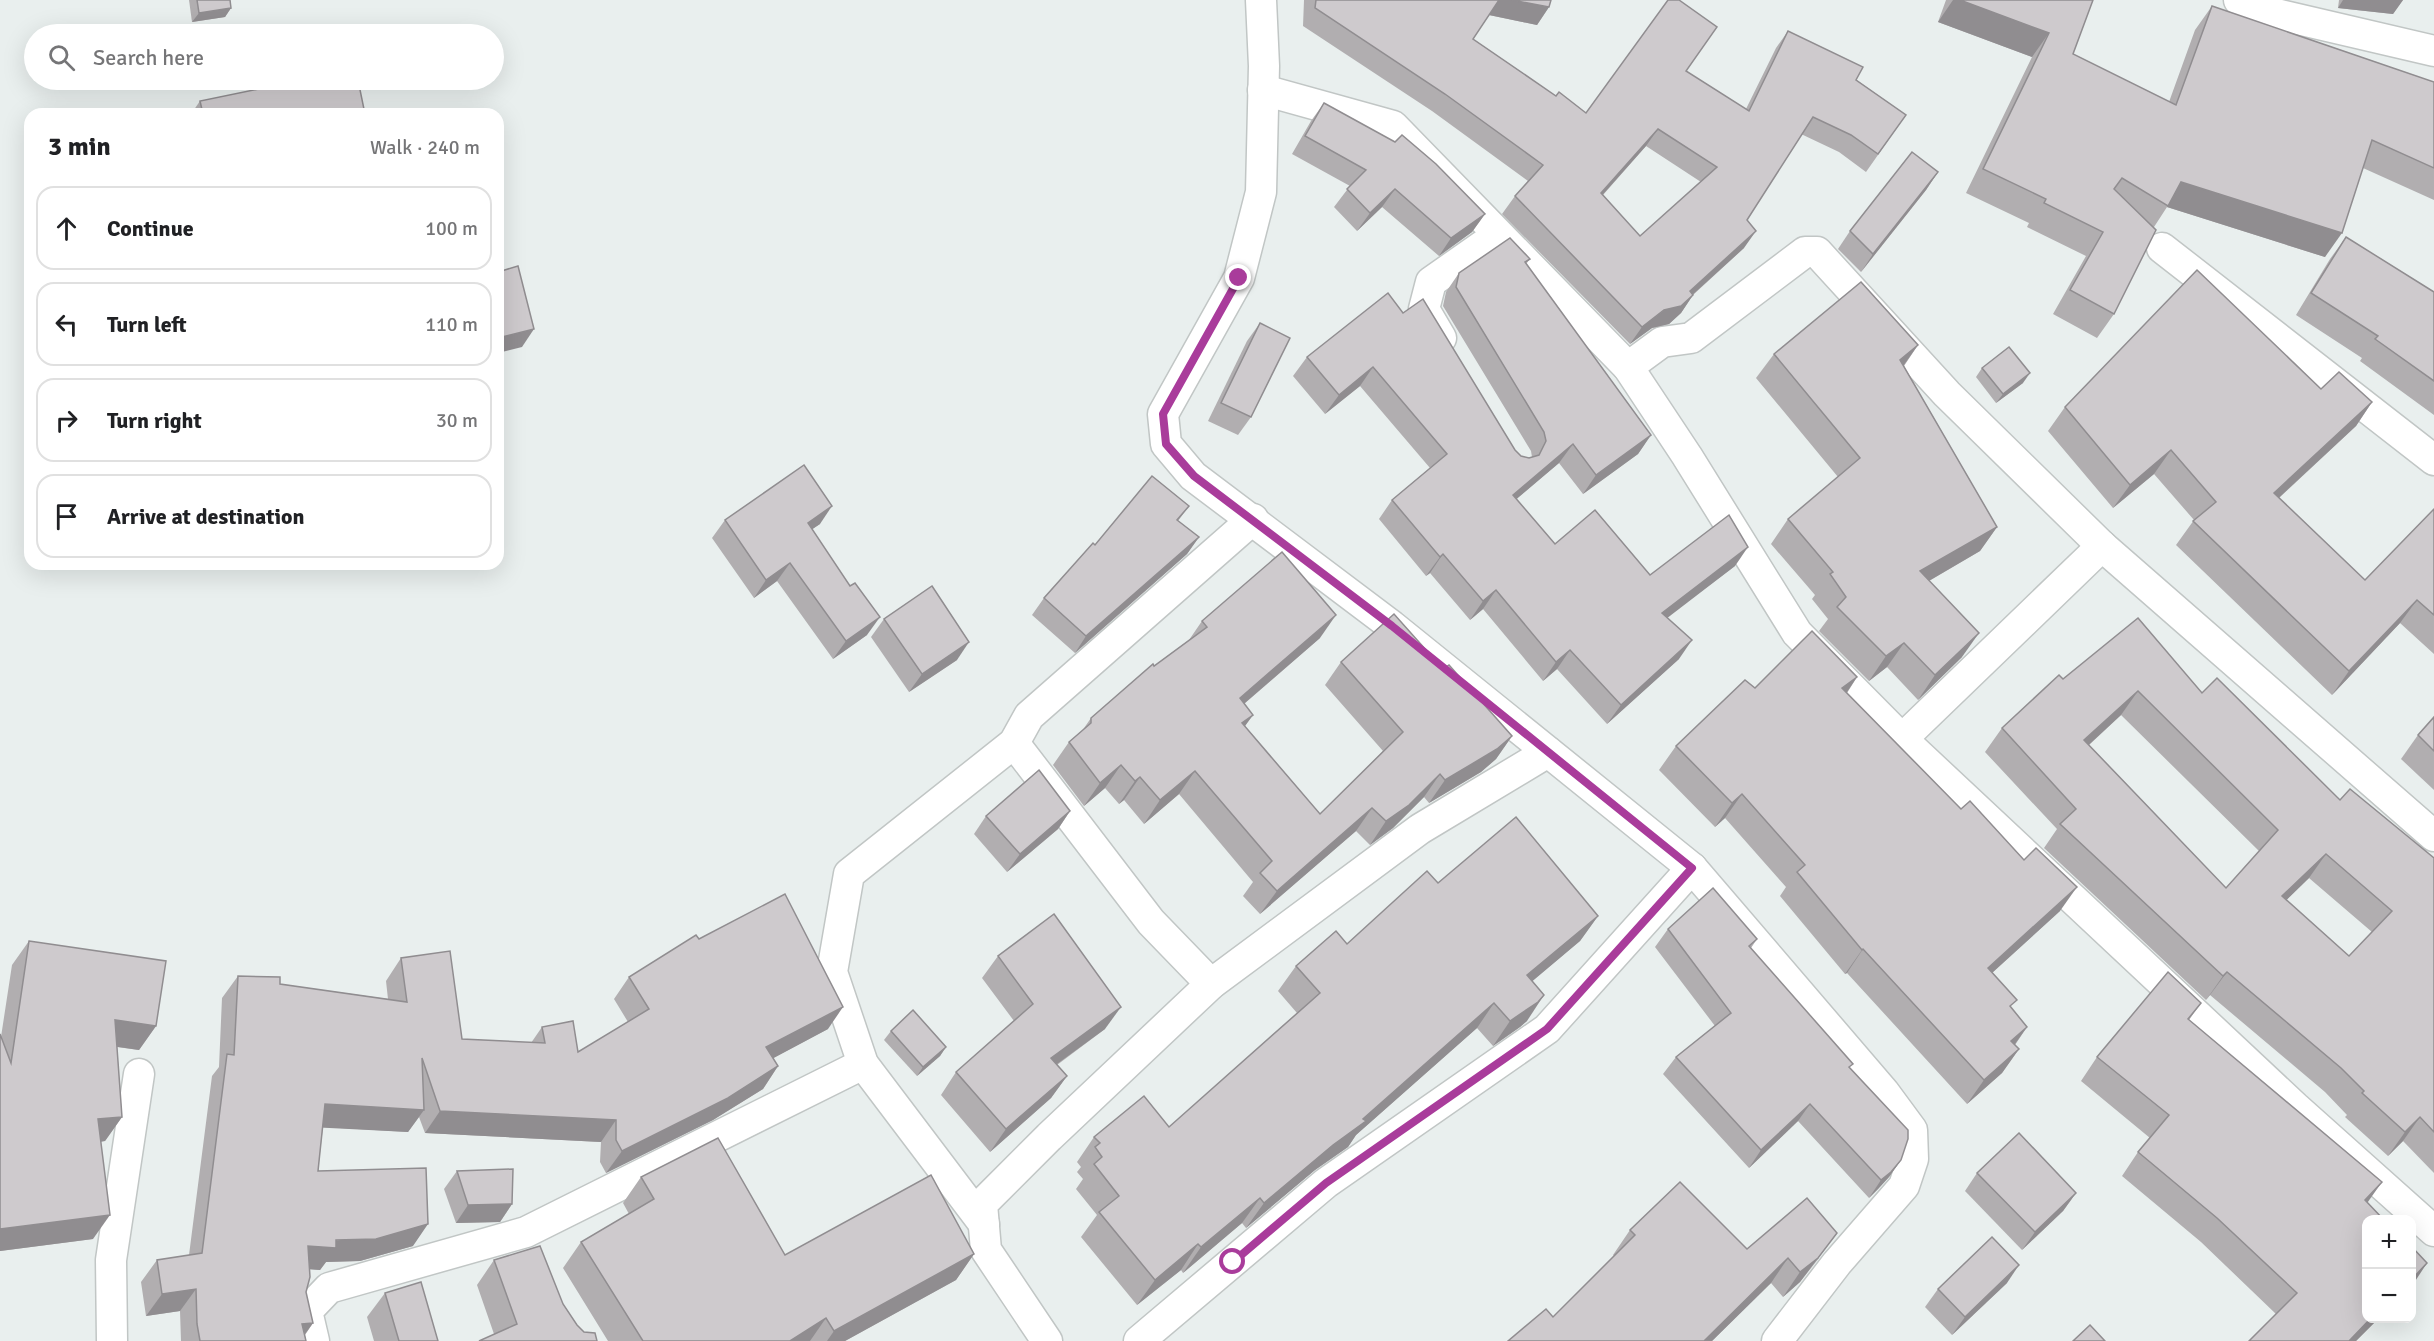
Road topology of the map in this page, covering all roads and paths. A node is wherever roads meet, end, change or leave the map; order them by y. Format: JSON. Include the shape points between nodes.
{"nodes":[{"id":1,"x":1261,"y":0,"type":"edge"},
{"id":2,"x":2239,"y":0,"type":"edge"},
{"id":3,"x":2278,"y":7,"type":"edge"},
{"id":4,"x":2434,"y":51,"type":"edge"},
{"id":5,"x":1263,"y":90,"type":"junction"},
{"id":6,"x":1498,"y":235,"type":"junction"},
{"id":7,"x":2162,"y":248,"type":"dead end"},
{"id":8,"x":1454,"y":360,"type":"edge"},
{"id":9,"x":1628,"y":367,"type":"junction"},
{"id":10,"x":2434,"y":460,"type":"edge"},
{"id":11,"x":1253,"y":519,"type":"junction"},
{"id":12,"x":2102,"y":546,"type":"junction"},
{"id":13,"x":1902,"y":739,"type":"junction"},
{"id":14,"x":1014,"y":743,"type":"junction"},
{"id":15,"x":1548,"y":752,"type":"junction"},
{"id":16,"x":2434,"y":836,"type":"edge"},
{"id":17,"x":1692,"y":868,"type":"junction"},
{"id":18,"x":1211,"y":984,"type":"junction"},
{"id":19,"x":863,"y":1064,"type":"junction"},
{"id":20,"x":139,"y":1074,"type":"dead end"},
{"id":21,"x":984,"y":1224,"type":"junction"},
{"id":22,"x":2434,"y":1231,"type":"edge"},
{"id":23,"x":526,"y":1232,"type":"junction"},
{"id":24,"x":538,"y":1262,"type":"edge"},
{"id":25,"x":112,"y":1341,"type":"edge"},
{"id":26,"x":314,"y":1341,"type":"edge"},
{"id":27,"x":1047,"y":1341,"type":"edge"},
{"id":28,"x":1138,"y":1341,"type":"edge"},
{"id":29,"x":1777,"y":1341,"type":"edge"}],
"edges":[{"from":1,"to":5,"type":"street"},
{"from":2,"to":3,"type":"street"},
{"from":3,"to":4,"type":"street"},
{"from":5,"to":6,"type":"street","via":[[1393,126]]},
{"from":5,"to":11,"type":"street","via":[[1261,192],[1239,278],[1163,414],[1166,444],[1194,476]]},
{"from":6,"to":8,"type":"street","via":[[1431,282],[1424,309]]},
{"from":6,"to":9,"type":"street"},
{"from":7,"to":10,"type":"street"},
{"from":9,"to":12,"type":"street","via":[[1662,342],[1691,338],[1805,252],[1817,252],[1947,394]]},
{"from":9,"to":13,"type":"street","via":[[1797,633]]},
{"from":11,"to":14,"type":"street","via":[[1029,716]]},
{"from":11,"to":15,"type":"street"},
{"from":12,"to":13,"type":"street"},
{"from":12,"to":16,"type":"street"},
{"from":13,"to":22,"type":"street","via":[[2295,1107]]},
{"from":14,"to":18,"type":"street","via":[[1151,922]]},
{"from":14,"to":19,"type":"street","via":[[849,874],[832,972]]},
{"from":15,"to":17,"type":"street"},
{"from":15,"to":18,"type":"street","via":[[1420,829]]},
{"from":17,"to":28,"type":"street","via":[[1547,1029],[1326,1183]]},
{"from":17,"to":29,"type":"street","via":[[1912,1130],[1913,1159],[1904,1186],[1837,1263]]},
{"from":18,"to":21,"type":"street","via":[[982,1204]]},
{"from":19,"to":21,"type":"street"},
{"from":19,"to":23,"type":"street"},
{"from":20,"to":25,"type":"street","via":[[111,1260]]},
{"from":21,"to":27,"type":"street","via":[[986,1250]]},
{"from":23,"to":24,"type":"street"},
{"from":23,"to":26,"type":"street","via":[[329,1288],[307,1311]]}]}
